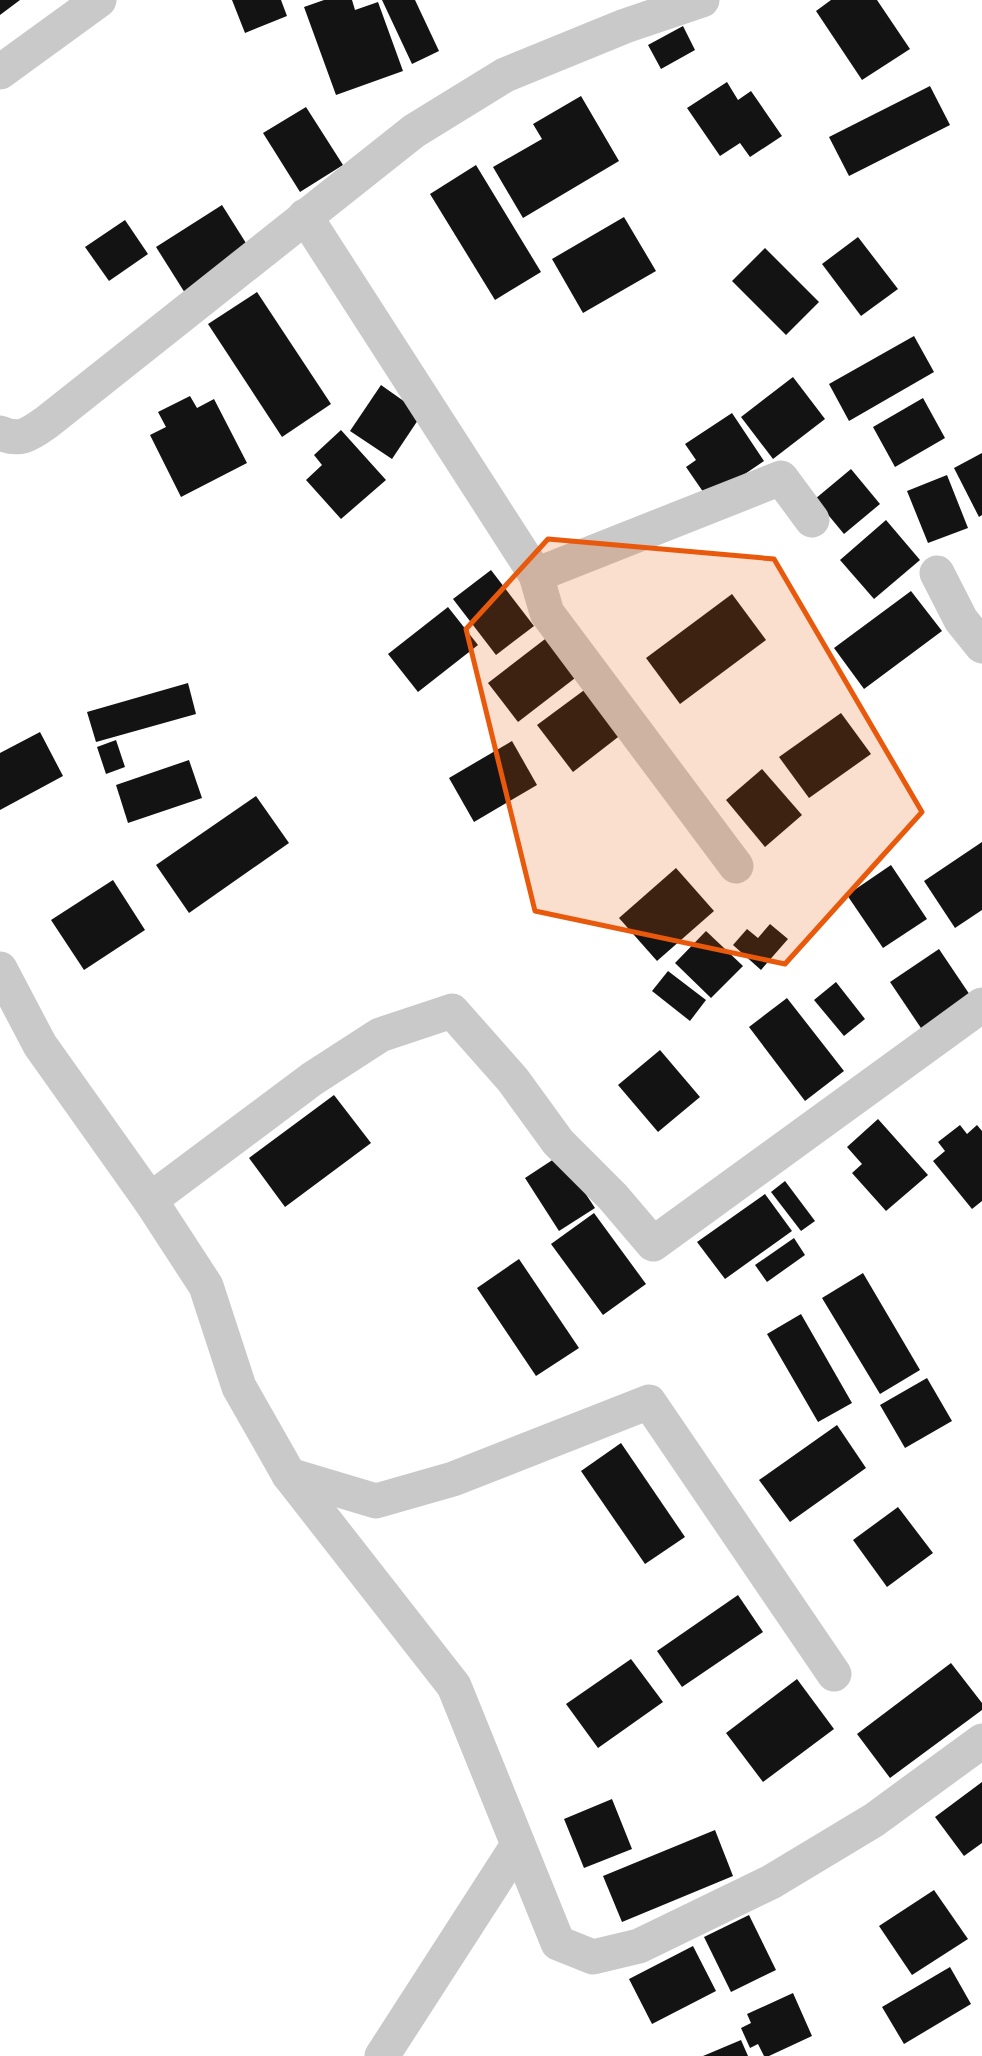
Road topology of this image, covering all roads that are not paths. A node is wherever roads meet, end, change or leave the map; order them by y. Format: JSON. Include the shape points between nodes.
{"nodes":[{"id":1,"x":99,"y":0,"type":"edge"},
{"id":2,"x":702,"y":0,"type":"edge"},
{"id":3,"x":0,"y":72,"type":"edge"},
{"id":4,"x":305,"y":216,"type":"junction"},
{"id":5,"x":0,"y":433,"type":"edge"},
{"id":6,"x":812,"y":520,"type":"dead end"},
{"id":7,"x":937,"y":573,"type":"dead end"},
{"id":8,"x":536,"y":575,"type":"junction"},
{"id":9,"x":982,"y":646,"type":"edge"},
{"id":10,"x":736,"y":866,"type":"dead end"},
{"id":11,"x":0,"y":969,"type":"edge"},
{"id":12,"x":982,"y":1004,"type":"edge"},
{"id":13,"x":150,"y":1200,"type":"junction"},
{"id":14,"x":289,"y":1475,"type":"junction"},
{"id":15,"x":834,"y":1674,"type":"dead end"},
{"id":16,"x":982,"y":1741,"type":"edge"},
{"id":17,"x":518,"y":1845,"type":"junction"},
{"id":18,"x":386,"y":2055,"type":"edge"}],
"edges":[{"from":1,"to":3,"type":"street"},
{"from":2,"to":4,"type":"street","via":[[505,75],[414,131]]},
{"from":4,"to":5,"type":"street","via":[[47,422],[13,439]]},
{"from":4,"to":8,"type":"street"},
{"from":6,"to":8,"type":"street","via":[[781,478]]},
{"from":7,"to":9,"type":"street","via":[[961,620]]},
{"from":8,"to":10,"type":"street","via":[[547,613]]},
{"from":11,"to":13,"type":"street","via":[[40,1045]]},
{"from":12,"to":13,"type":"street","via":[[653,1244],[558,1142],[513,1080],[452,1011],[380,1035],[312,1079]]},
{"from":13,"to":14,"type":"street","via":[[206,1286],[239,1387]]},
{"from":14,"to":15,"type":"street","via":[[376,1501],[453,1479],[649,1402]]},
{"from":14,"to":17,"type":"street","via":[[454,1686]]},
{"from":16,"to":17,"type":"street","via":[[874,1820],[771,1882],[639,1946],[593,1957],[558,1943]]},
{"from":17,"to":18,"type":"street"}]}
